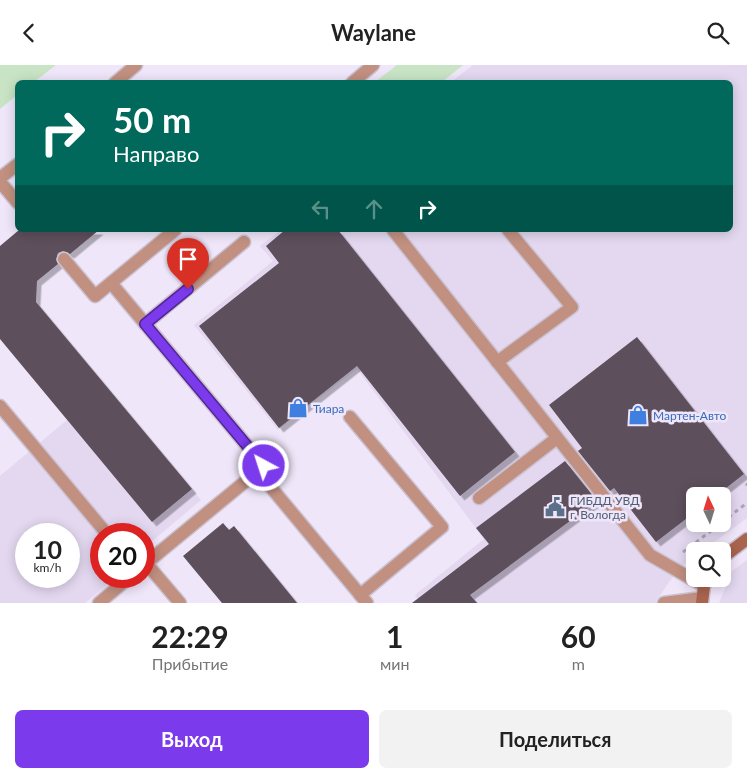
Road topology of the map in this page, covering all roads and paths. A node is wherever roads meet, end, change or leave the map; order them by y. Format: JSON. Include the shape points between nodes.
{"nodes":[{"id":1,"x":136,"y":65,"type":"edge"},
{"id":2,"x":373,"y":65,"type":"edge"},
{"id":3,"x":118,"y":80,"type":"edge"},
{"id":4,"x":356,"y":80,"type":"edge"},
{"id":5,"x":15,"y":166,"type":"edge"},
{"id":6,"x":0,"y":178,"type":"edge"},
{"id":7,"x":0,"y":182,"type":"edge"},
{"id":8,"x":15,"y":200,"type":"edge"},
{"id":9,"x":173,"y":232,"type":"edge"},
{"id":10,"x":395,"y":232,"type":"edge"},
{"id":11,"x":510,"y":232,"type":"edge"},
{"id":12,"x":244,"y":242,"type":"dead end"},
{"id":13,"x":64,"y":259,"type":"dead end"},
{"id":14,"x":111,"y":283,"type":"junction"},
{"id":15,"x":145,"y":324,"type":"junction"},
{"id":16,"x":497,"y":361,"type":"junction"},
{"id":17,"x":0,"y":406,"type":"edge"},
{"id":18,"x":350,"y":417,"type":"dead end"},
{"id":19,"x":557,"y":437,"type":"junction"},
{"id":20,"x":264,"y":466,"type":"junction"},
{"id":21,"x":479,"y":498,"type":"dead end"},
{"id":22,"x":747,"y":503,"type":"edge"},
{"id":23,"x":731,"y":515,"type":"edge"},
{"id":24,"x":98,"y":523,"type":"edge"},
{"id":25,"x":708,"y":533,"type":"edge"},
{"id":26,"x":747,"y":539,"type":"edge"},
{"id":27,"x":731,"y":551,"type":"edge"},
{"id":28,"x":155,"y":556,"type":"edge"},
{"id":29,"x":668,"y":565,"type":"junction"},
{"id":30,"x":155,"y":575,"type":"edge"},
{"id":31,"x":117,"y":588,"type":"edge"},
{"id":32,"x":704,"y":591,"type":"edge"},
{"id":33,"x":363,"y":599,"type":"edge"},
{"id":34,"x":99,"y":603,"type":"edge"},
{"id":35,"x":180,"y":603,"type":"edge"},
{"id":36,"x":664,"y":603,"type":"edge"}],
"edges":[{"from":1,"to":3,"type":"lane"},
{"from":2,"to":4,"type":"lane"},
{"from":5,"to":6,"type":"lane"},
{"from":7,"to":8,"type":"lane"},
{"from":9,"to":14,"type":"lane"},
{"from":10,"to":16,"type":"lane"},
{"from":11,"to":16,"type":"lane","via":[[572,307]]},
{"from":12,"to":15,"type":"lane"},
{"from":13,"to":14,"type":"lane","via":[[95,296]]},
{"from":14,"to":15,"type":"lane"},
{"from":15,"to":20,"type":"lane"},
{"from":16,"to":19,"type":"lane"},
{"from":17,"to":24,"type":"lane"},
{"from":18,"to":33,"type":"lane","via":[[442,527]]},
{"from":19,"to":21,"type":"lane"},
{"from":19,"to":29,"type":"lane","via":[[650,555]]},
{"from":20,"to":28,"type":"lane"},
{"from":20,"to":33,"type":"lane","via":[[275,479],[269,485]]},
{"from":22,"to":23,"type":"path"},
{"from":25,"to":29,"type":"path"},
{"from":26,"to":27,"type":"street"},
{"from":29,"to":32,"type":"lane"},
{"from":30,"to":35,"type":"lane"},
{"from":31,"to":34,"type":"lane"},
{"from":32,"to":36,"type":"lane"}]}
